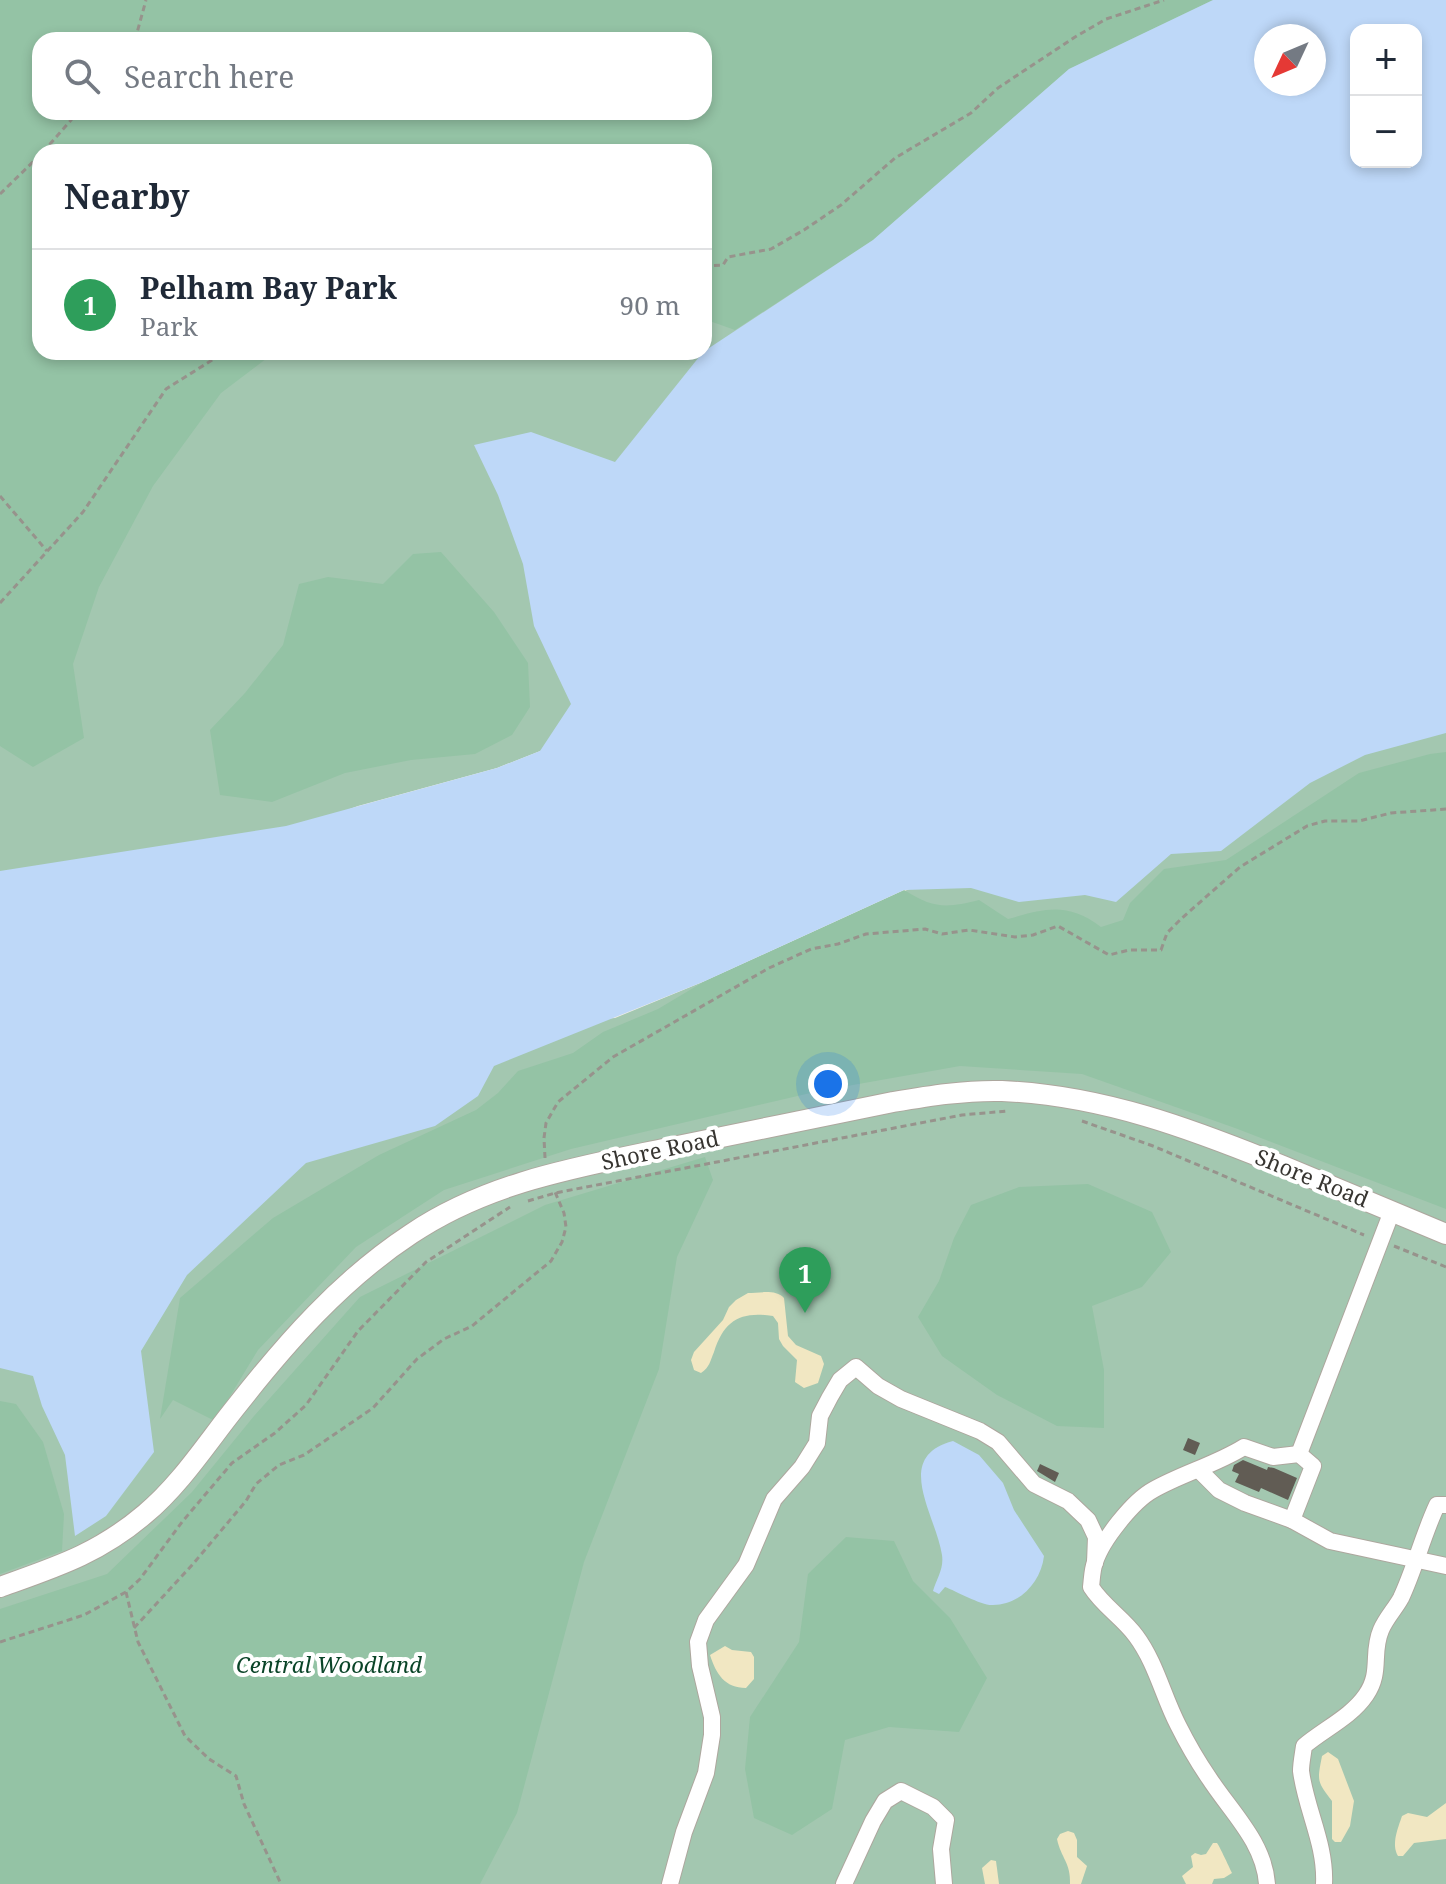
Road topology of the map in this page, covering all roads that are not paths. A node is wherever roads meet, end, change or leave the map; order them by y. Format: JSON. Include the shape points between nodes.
{"nodes":[{"id":1,"x":1392,"y":1211,"type":"junction"},
{"id":2,"x":1446,"y":1234,"type":"edge"},
{"id":3,"x":1299,"y":1454,"type":"junction"},
{"id":4,"x":1199,"y":1470,"type":"junction"},
{"id":5,"x":1446,"y":1505,"type":"edge"},
{"id":6,"x":1292,"y":1520,"type":"junction"},
{"id":7,"x":1418,"y":1559,"type":"junction"},
{"id":8,"x":1095,"y":1563,"type":"junction"},
{"id":9,"x":1446,"y":1566,"type":"edge"},
{"id":10,"x":0,"y":1587,"type":"edge"},
{"id":11,"x":670,"y":1884,"type":"edge"},
{"id":12,"x":844,"y":1884,"type":"edge"},
{"id":13,"x":944,"y":1884,"type":"edge"},
{"id":14,"x":1267,"y":1884,"type":"edge"},
{"id":15,"x":1324,"y":1884,"type":"edge"}],
"edges":[{"from":1,"to":2,"type":"main road","name":"Shore Road"},
{"from":1,"to":3,"type":"lane"},
{"from":1,"to":10,"type":"main road","name":"Shore Road","via":[[1130,1109],[1001,1091],[893,1102],[549,1173],[493,1191],[411,1233],[303,1325],[147,1513],[79,1559]]},
{"from":3,"to":4,"type":"lane","via":[[1273,1457],[1244,1447]]},
{"from":3,"to":6,"type":"lane","via":[[1313,1466]]},
{"from":4,"to":6,"type":"lane","via":[[1219,1490]]},
{"from":4,"to":8,"type":"lane","via":[[1152,1490],[1136,1503]]},
{"from":5,"to":7,"type":"lane","via":[[1437,1505]]},
{"from":6,"to":7,"type":"lane","via":[[1330,1541]]},
{"from":7,"to":9,"type":"lane"},
{"from":7,"to":15,"type":"lane","via":[[1380,1632],[1377,1677],[1366,1696],[1304,1746],[1301,1770],[1318,1832]]},
{"from":8,"to":11,"type":"lane","via":[[1096,1537],[1088,1520],[1068,1501],[1034,1484],[998,1442],[901,1399],[856,1367],[840,1380],[820,1416],[817,1443],[774,1499],[746,1565],[706,1620],[698,1642],[712,1735],[706,1773]]},
{"from":8,"to":14,"type":"lane","via":[[1091,1587],[1137,1637],[1178,1725],[1257,1846]]},
{"from":12,"to":13,"type":"lane","via":[[885,1801],[901,1791],[946,1820],[941,1849]]}]}
